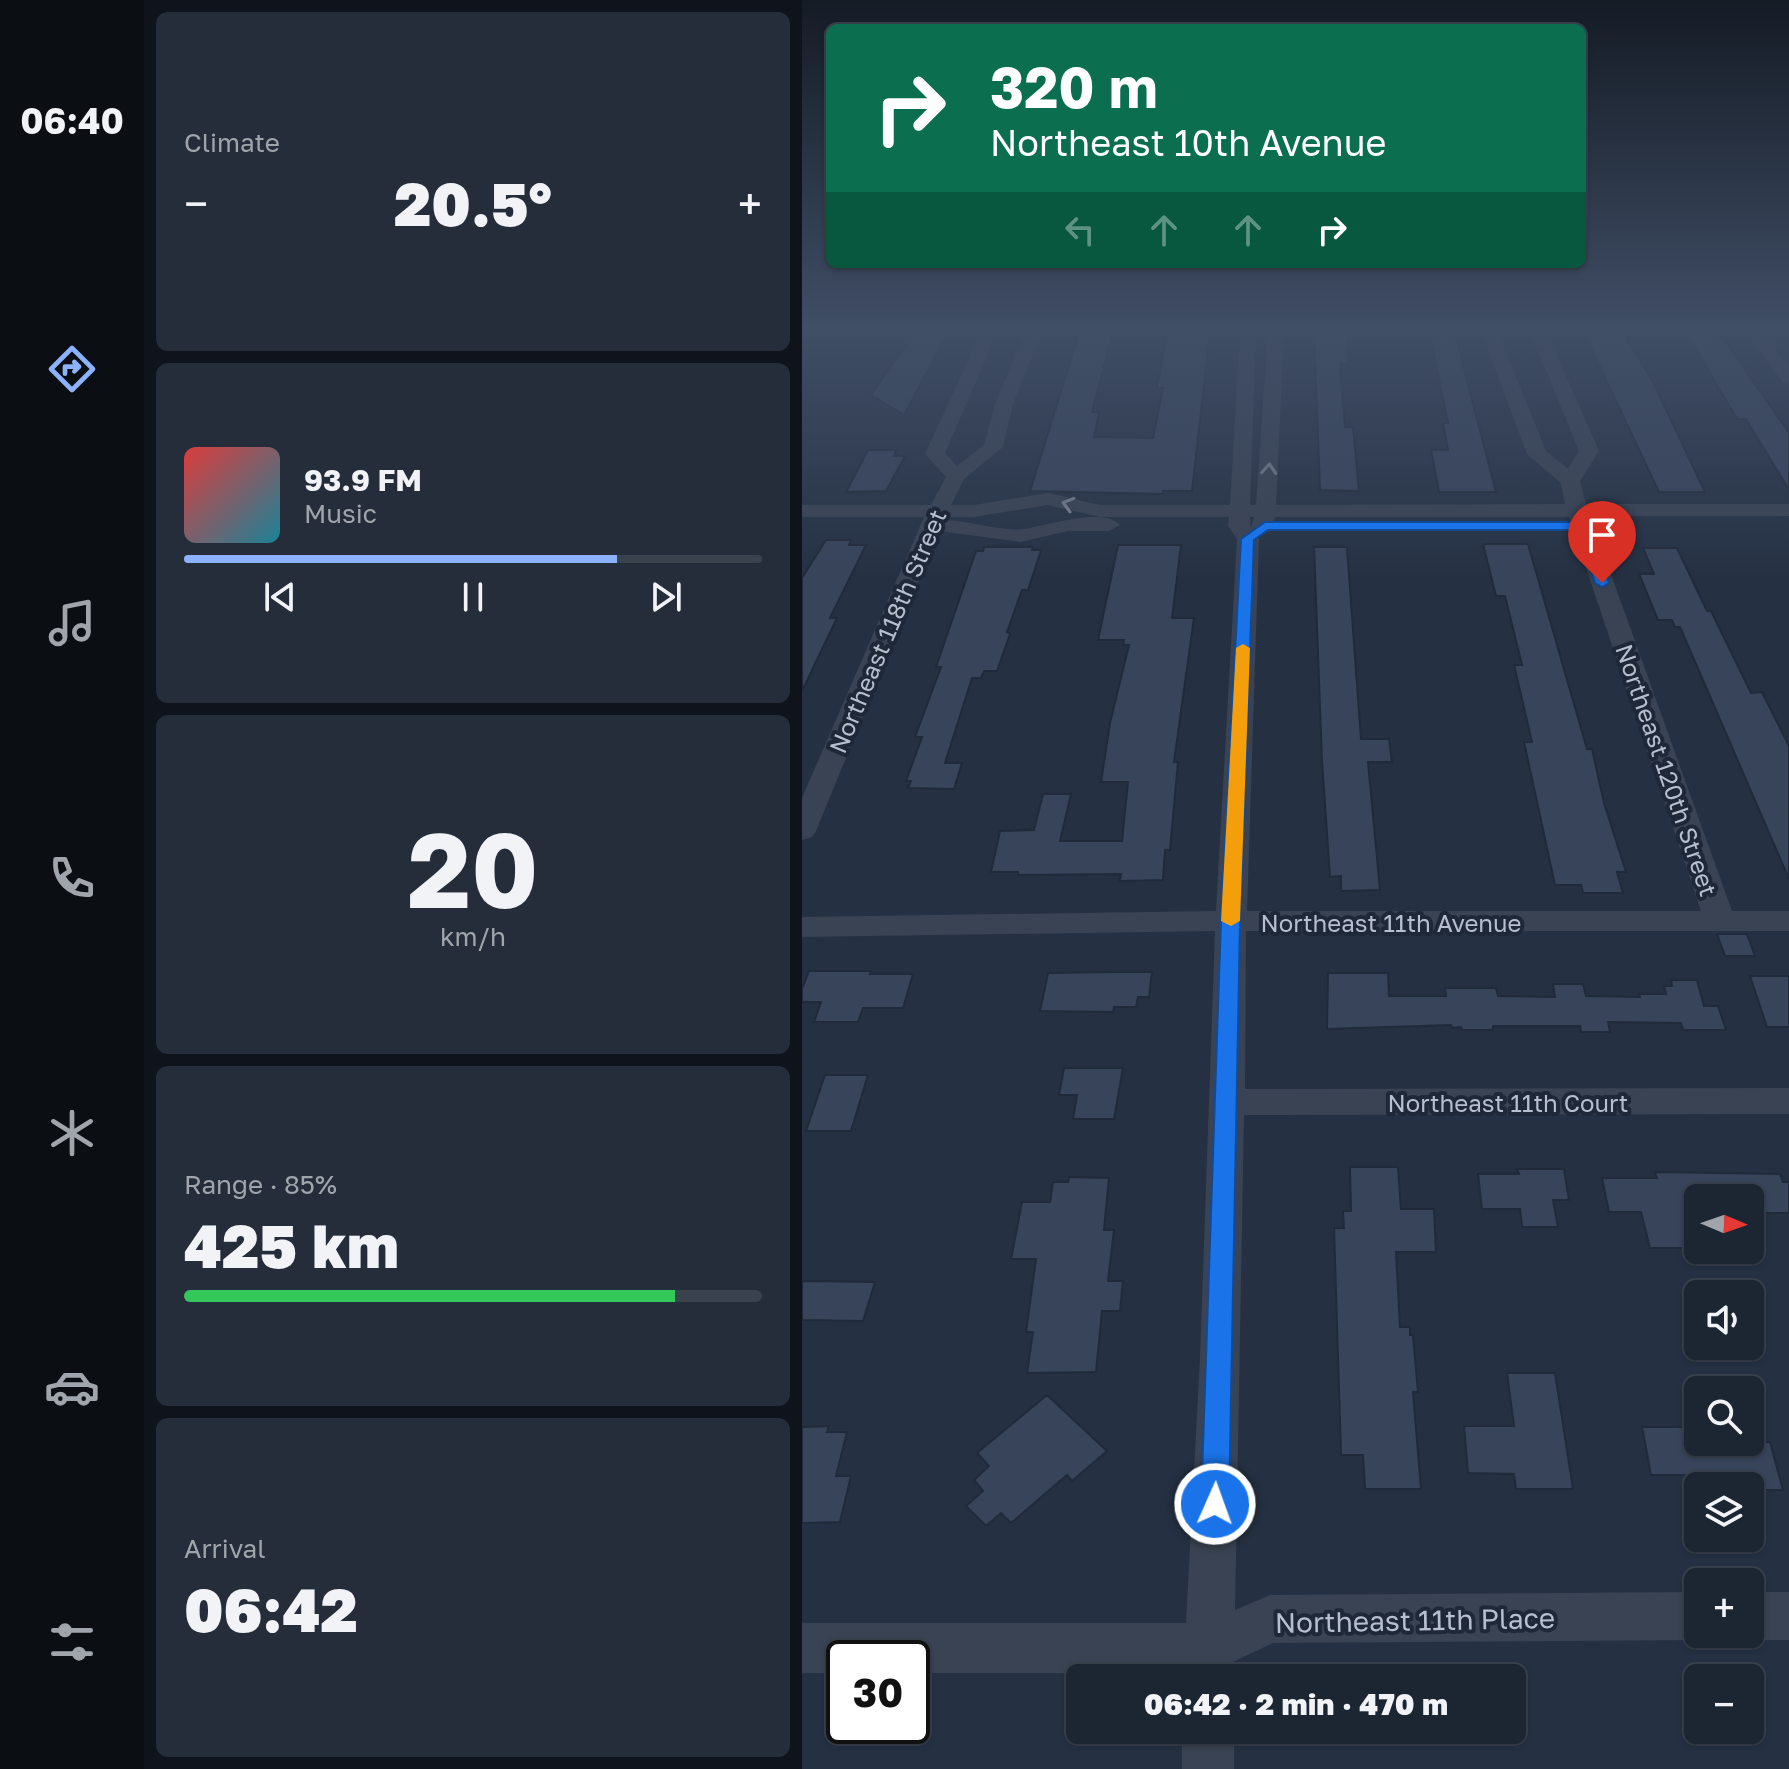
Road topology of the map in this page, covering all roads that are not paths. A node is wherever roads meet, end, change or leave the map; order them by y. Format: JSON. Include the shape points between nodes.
{"nodes":[{"id":1,"x":953,"y":414,"type":"edge"},
{"id":2,"x":1002,"y":414,"type":"edge"},
{"id":3,"x":1249,"y":414,"type":"edge"},
{"id":4,"x":1265,"y":414,"type":"edge"},
{"id":5,"x":1521,"y":414,"type":"edge"},
{"id":6,"x":1573,"y":414,"type":"edge"},
{"id":7,"x":956,"y":476,"type":"junction"},
{"id":8,"x":1570,"y":481,"type":"junction"},
{"id":9,"x":1789,"y":510,"type":"edge"},
{"id":10,"x":802,"y":511,"type":"edge"},
{"id":11,"x":934,"y":518,"type":"junction"},
{"id":12,"x":1580,"y":518,"type":"junction"},
{"id":13,"x":1251,"y":522,"type":"junction"},
{"id":14,"x":802,"y":526,"type":"edge"},
{"id":15,"x":1789,"y":526,"type":"edge"},
{"id":16,"x":802,"y":831,"type":"edge"},
{"id":17,"x":1231,"y":921,"type":"junction"},
{"id":18,"x":1789,"y":921,"type":"edge"},
{"id":19,"x":1720,"y":922,"type":"junction"},
{"id":20,"x":802,"y":927,"type":"edge"},
{"id":21,"x":1789,"y":1101,"type":"edge"},
{"id":22,"x":1228,"y":1102,"type":"junction"},
{"id":23,"x":1684,"y":1616,"type":"edge"},
{"id":24,"x":1764,"y":1616,"type":"edge"},
{"id":25,"x":1789,"y":1616,"type":"edge"},
{"id":26,"x":802,"y":1648,"type":"edge"},
{"id":27,"x":1209,"y":1663,"type":"edge"},
{"id":28,"x":1208,"y":1744,"type":"edge"},
{"id":29,"x":1208,"y":1769,"type":"edge"}],
"edges":[{"from":1,"to":7,"type":"street","via":[[935,454]]},
{"from":2,"to":7,"type":"street","name":"Northeast 118th Street","via":[[993,447]]},
{"from":3,"to":13,"type":"street"},
{"from":13,"to":4,"type":"street","one_way":true},
{"from":5,"to":8,"type":"street","via":[[1537,454]]},
{"from":6,"to":8,"type":"street","via":[[1589,451]]},
{"from":7,"to":11,"type":"street","name":"Northeast 118th Street"},
{"from":8,"to":12,"type":"street","name":"Northeast 120th Street"},
{"from":9,"to":12,"type":"street"},
{"from":10,"to":11,"type":"street"},
{"from":11,"to":13,"type":"street","via":[[1021,536],[1068,525]]},
{"from":13,"to":11,"type":"street","one_way":true,"via":[[1100,511],[1048,499]]},
{"from":11,"to":14,"type":"street"},
{"from":11,"to":16,"type":"street","name":"Northeast 118th Street"},
{"from":12,"to":13,"type":"street"},
{"from":12,"to":15,"type":"street"},
{"from":12,"to":19,"type":"street","name":"Northeast 120th Street"},
{"from":13,"to":17,"type":"street"},
{"from":17,"to":19,"type":"street","name":"Northeast 11th Avenue"},
{"from":17,"to":20,"type":"street","name":"Northeast 11th Avenue"},
{"from":17,"to":22,"type":"street"},
{"from":18,"to":19,"type":"street","name":"Northeast 11th Avenue"},
{"from":21,"to":22,"type":"street","name":"Northeast 11th Court"},
{"from":22,"to":27,"type":"street"},
{"from":23,"to":27,"type":"street","name":"Northeast 11th Place","via":[[1270,1619]]},
{"from":24,"to":25,"type":"street"},
{"from":26,"to":27,"type":"street","name":"Northeast 11th Place"},
{"from":28,"to":29,"type":"street"}]}
